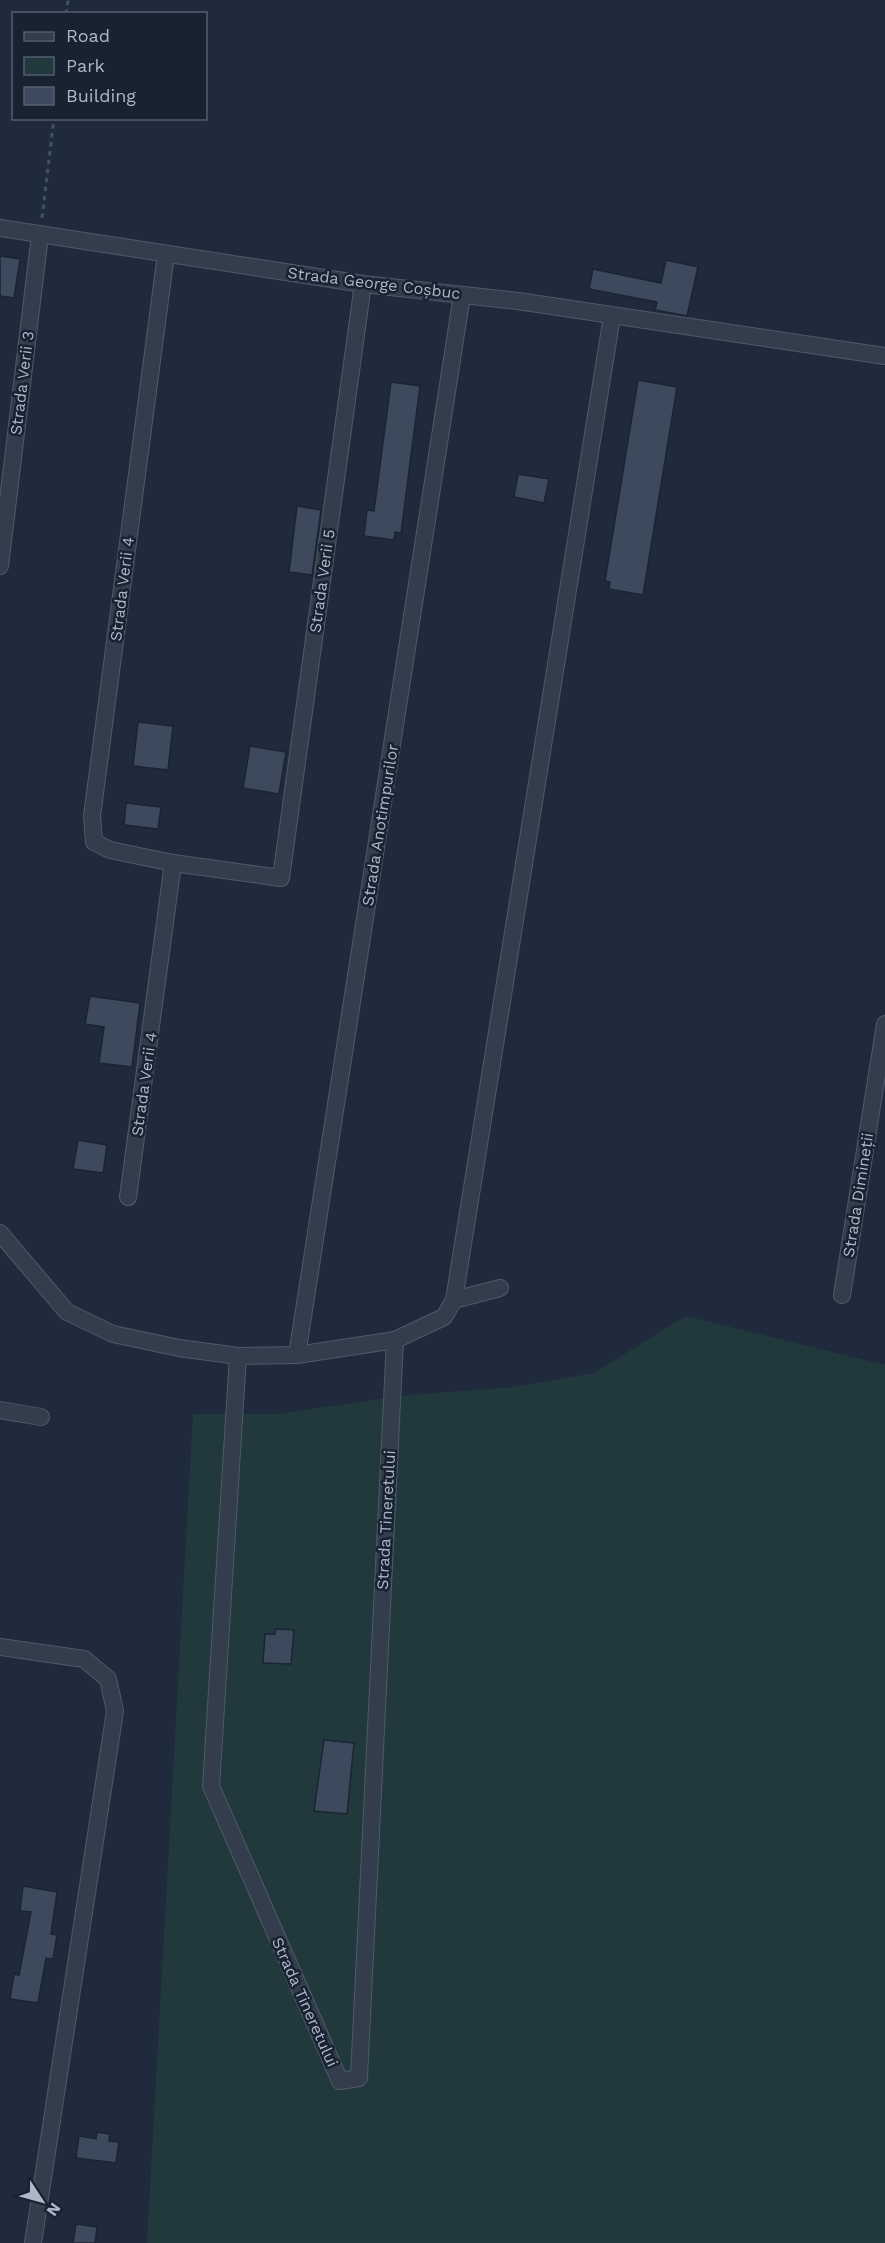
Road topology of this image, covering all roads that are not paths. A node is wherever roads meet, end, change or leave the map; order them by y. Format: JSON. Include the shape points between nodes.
{"nodes":[{"id":1,"x":0,"y":228,"type":"edge"},
{"id":2,"x":40,"y":236,"type":"junction"},
{"id":3,"x":166,"y":254,"type":"junction"},
{"id":4,"x":363,"y":284,"type":"junction"},
{"id":5,"x":462,"y":295,"type":"junction"},
{"id":6,"x":612,"y":316,"type":"junction"},
{"id":7,"x":885,"y":356,"type":"edge"},
{"id":8,"x":0,"y":566,"type":"edge"},
{"id":9,"x":173,"y":863,"type":"junction"},
{"id":10,"x":281,"y":878,"type":"joint"},
{"id":11,"x":885,"y":1024,"type":"edge"},
{"id":12,"x":129,"y":1197,"type":"dead end"},
{"id":13,"x":0,"y":1233,"type":"edge"},
{"id":14,"x":500,"y":1288,"type":"dead end"},
{"id":15,"x":842,"y":1295,"type":"dead end"},
{"id":16,"x":454,"y":1300,"type":"junction"},
{"id":17,"x":395,"y":1340,"type":"junction"},
{"id":18,"x":297,"y":1355,"type":"junction"},
{"id":19,"x":238,"y":1356,"type":"junction"},
{"id":20,"x":0,"y":1410,"type":"edge"},
{"id":21,"x":41,"y":1417,"type":"dead end"},
{"id":22,"x":0,"y":1647,"type":"edge"},
{"id":23,"x":33,"y":2243,"type":"edge"}],
"edges":[{"from":1,"to":2,"type":"street","name":"Strada George Coșbuc"},
{"from":2,"to":3,"type":"street","name":"Strada George Coșbuc"},
{"from":2,"to":8,"type":"street","name":"Strada Verii 3"},
{"from":3,"to":4,"type":"street","name":"Strada George Coșbuc"},
{"from":3,"to":9,"type":"street","name":"Strada Verii 4","via":[[92,816],[94,842],[110,850]]},
{"from":4,"to":5,"type":"street","name":"Strada George Coșbuc"},
{"from":4,"to":10,"type":"street","name":"Strada Verii 5"},
{"from":5,"to":6,"type":"street","name":"Strada George Coșbuc"},
{"from":5,"to":18,"type":"street","name":"Strada Anotimpurilor"},
{"from":6,"to":7,"type":"street","name":"Strada George Coșbuc"},
{"from":6,"to":16,"type":"street"},
{"from":9,"to":10,"type":"street","name":"Strada Verii 4"},
{"from":9,"to":12,"type":"street","name":"Strada Verii 4"},
{"from":11,"to":15,"type":"street","name":"Strada Dimineții"},
{"from":13,"to":19,"type":"street","via":[[67,1312],[113,1334]]},
{"from":14,"to":16,"type":"street"},
{"from":16,"to":17,"type":"street","via":[[444,1317]]},
{"from":17,"to":18,"type":"street"},
{"from":17,"to":19,"type":"street","name":"Strada Tineretului","via":[[359,2078],[340,2081],[211,1786]]},
{"from":18,"to":19,"type":"street"},
{"from":20,"to":21,"type":"street"},
{"from":22,"to":23,"type":"street","via":[[84,1659],[108,1679],[115,1711]]}]}
